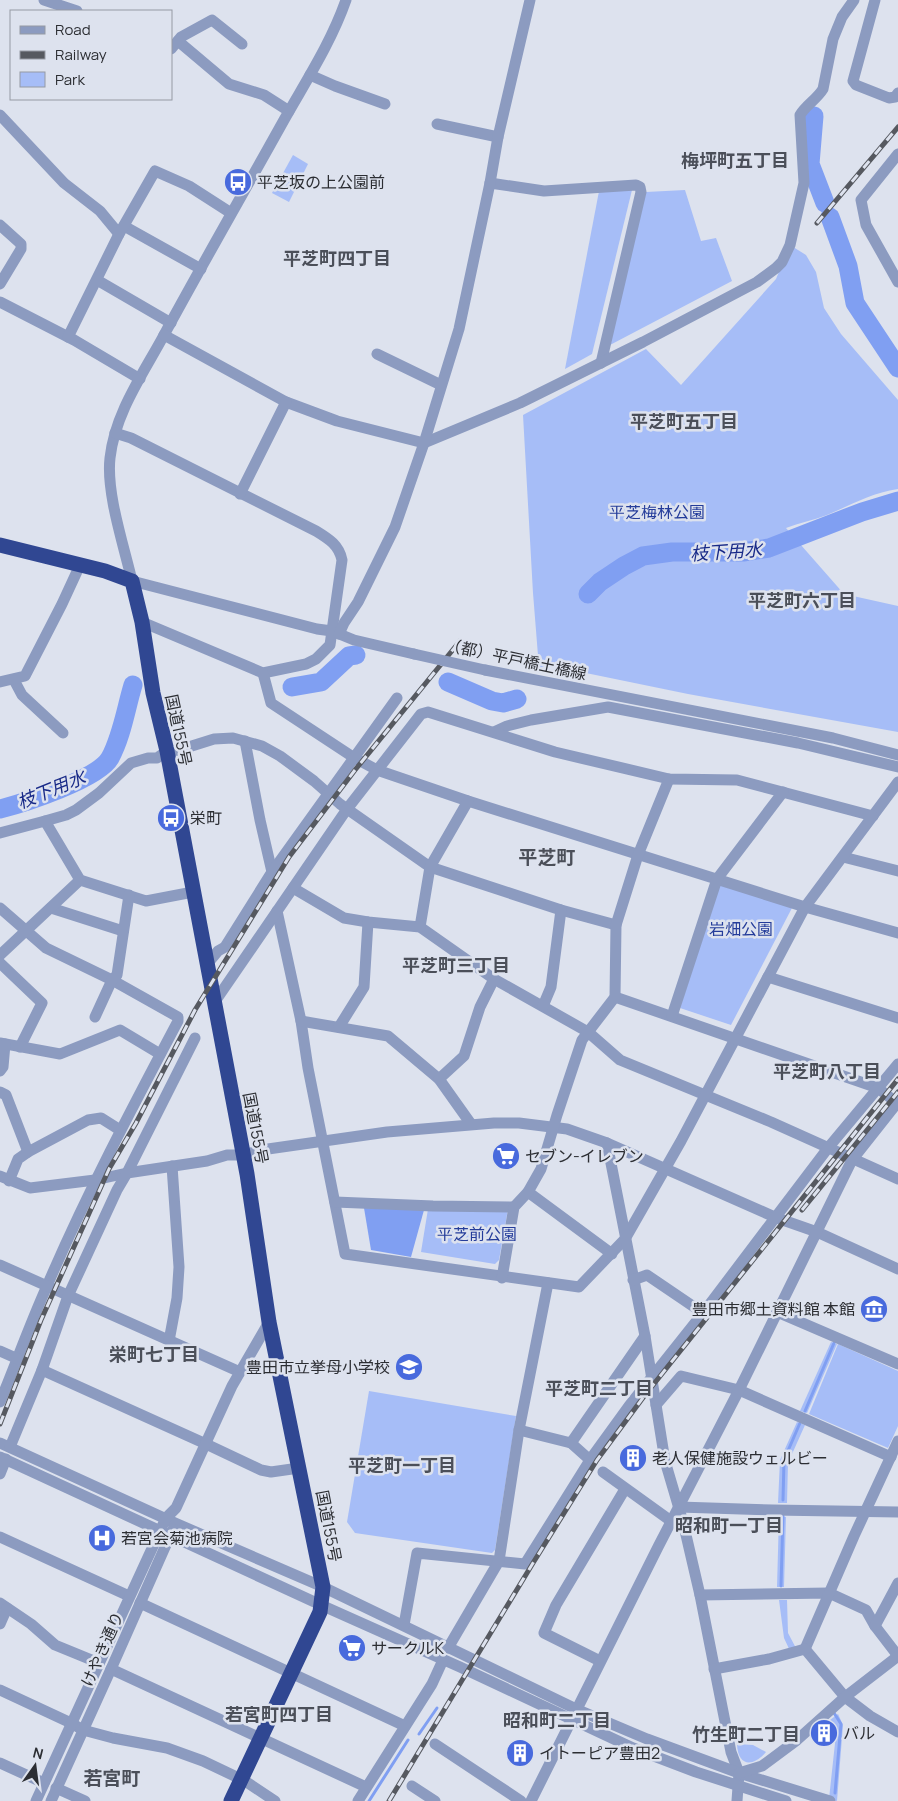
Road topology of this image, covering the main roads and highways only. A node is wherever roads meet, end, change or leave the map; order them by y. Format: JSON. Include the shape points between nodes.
{"nodes":[{"id":1,"x":0,"y":545,"type":"edge"},
{"id":2,"x":231,"y":1801,"type":"edge"}],
"edges":[{"from":1,"to":2,"type":"highway","name":"国道155号","via":[[105,571],[132,581],[244,1156],[269,1322],[323,1588],[320,1612]]}]}
